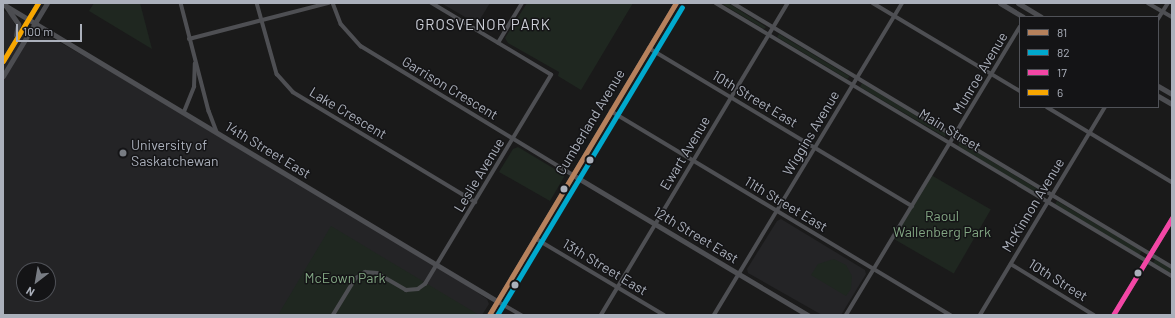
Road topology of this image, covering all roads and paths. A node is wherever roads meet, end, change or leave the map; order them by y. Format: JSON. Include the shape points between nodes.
{"nodes":[{"id":1,"x":38,"y":3,"type":"edge"},
{"id":2,"x":47,"y":3,"type":"edge"},
{"id":3,"x":181,"y":3,"type":"edge"},
{"id":4,"x":257,"y":3,"type":"edge"},
{"id":5,"x":328,"y":3,"type":"edge"},
{"id":6,"x":333,"y":3,"type":"edge"},
{"id":7,"x":431,"y":3,"type":"edge"},
{"id":8,"x":522,"y":3,"type":"edge"},
{"id":9,"x":676,"y":3,"type":"edge"},
{"id":10,"x":716,"y":3,"type":"edge"},
{"id":11,"x":733,"y":3,"type":"edge"},
{"id":12,"x":788,"y":3,"type":"edge"},
{"id":13,"x":873,"y":3,"type":"edge"},
{"id":14,"x":902,"y":3,"type":"edge"},
{"id":15,"x":1000,"y":3,"type":"edge"},
{"id":16,"x":1018,"y":3,"type":"edge"},
{"id":17,"x":1148,"y":3,"type":"edge"},
{"id":18,"x":1168,"y":3,"type":"edge"},
{"id":19,"x":4,"y":5,"type":"edge"},
{"id":20,"x":1013,"y":11,"type":"junction"},
{"id":21,"x":1162,"y":12,"type":"junction"},
{"id":22,"x":894,"y":16,"type":"junction"},
{"id":23,"x":1022,"y":16,"type":"edge"},
{"id":24,"x":1039,"y":16,"type":"edge"},
{"id":25,"x":1159,"y":17,"type":"edge"},
{"id":26,"x":1172,"y":17,"type":"edge"},
{"id":27,"x":28,"y":19,"type":"junction"},
{"id":28,"x":261,"y":20,"type":"junction"},
{"id":29,"x":34,"y":23,"type":"junction"},
{"id":30,"x":774,"y":27,"type":"junction"},
{"id":31,"x":1019,"y":28,"type":"edge"},
{"id":32,"x":770,"y":35,"type":"junction"},
{"id":33,"x":189,"y":39,"type":"junction"},
{"id":34,"x":498,"y":43,"type":"junction"},
{"id":35,"x":649,"y":48,"type":"junction"},
{"id":36,"x":4,"y":59,"type":"edge"},
{"id":37,"x":195,"y":59,"type":"junction"},
{"id":38,"x":991,"y":74,"type":"junction"},
{"id":39,"x":3,"y":76,"type":"edge"},
{"id":40,"x":857,"y":77,"type":"junction"},
{"id":41,"x":852,"y":85,"type":"junction"},
{"id":42,"x":1159,"y":87,"type":"edge"},
{"id":43,"x":1019,"y":90,"type":"edge"},
{"id":44,"x":1172,"y":94,"type":"edge"},
{"id":45,"x":1159,"y":97,"type":"edge"},
{"id":46,"x":732,"y":98,"type":"junction"},
{"id":47,"x":1172,"y":104,"type":"edge"},
{"id":48,"x":1049,"y":108,"type":"edge"},
{"id":49,"x":1104,"y":108,"type":"edge"},
{"id":50,"x":611,"y":111,"type":"junction"},
{"id":51,"x":184,"y":112,"type":"junction"},
{"id":52,"x":217,"y":132,"type":"junction"},
{"id":53,"x":1090,"y":132,"type":"junction"},
{"id":54,"x":954,"y":136,"type":"junction"},
{"id":55,"x":513,"y":138,"type":"junction"},
{"id":56,"x":950,"y":143,"type":"junction"},
{"id":57,"x":814,"y":148,"type":"junction"},
{"id":58,"x":694,"y":161,"type":"junction"},
{"id":59,"x":573,"y":175,"type":"junction"},
{"id":60,"x":1172,"y":182,"type":"edge"},
{"id":61,"x":1052,"y":195,"type":"junction"},
{"id":62,"x":475,"y":202,"type":"junction"},
{"id":63,"x":1048,"y":202,"type":"junction"},
{"id":64,"x":912,"y":206,"type":"junction"},
{"id":65,"x":777,"y":211,"type":"junction"},
{"id":66,"x":1172,"y":218,"type":"edge"},
{"id":67,"x":656,"y":224,"type":"junction"},
{"id":68,"x":535,"y":238,"type":"junction"},
{"id":69,"x":1150,"y":254,"type":"junction"},
{"id":70,"x":1146,"y":261,"type":"junction"},
{"id":71,"x":1011,"y":264,"type":"junction"},
{"id":72,"x":437,"y":265,"type":"junction"},
{"id":73,"x":1172,"y":267,"type":"edge"},
{"id":74,"x":874,"y":269,"type":"junction"},
{"id":75,"x":739,"y":274,"type":"junction"},
{"id":76,"x":1172,"y":276,"type":"edge"},
{"id":77,"x":618,"y":288,"type":"junction"},
{"id":78,"x":497,"y":301,"type":"junction"},
{"id":79,"x":333,"y":315,"type":"edge"},
{"id":80,"x":489,"y":315,"type":"edge"},
{"id":81,"x":521,"y":315,"type":"edge"},
{"id":82,"x":601,"y":315,"type":"edge"},
{"id":83,"x":664,"y":315,"type":"edge"},
{"id":84,"x":714,"y":315,"type":"edge"},
{"id":85,"x":808,"y":315,"type":"edge"},
{"id":86,"x":846,"y":315,"type":"edge"},
{"id":87,"x":950,"y":315,"type":"edge"},
{"id":88,"x":980,"y":315,"type":"edge"},
{"id":89,"x":1094,"y":315,"type":"edge"},
{"id":90,"x":1113,"y":315,"type":"edge"}],
"edges":[{"from":1,"to":27,"type":"main road"},
{"from":2,"to":29,"type":"main road"},
{"from":3,"to":33,"type":"street"},
{"from":4,"to":28,"type":"street","name":"Lake Crescent"},
{"from":5,"to":28,"type":"street"},
{"from":6,"to":55,"type":"street","name":"Garrison Crescent","via":[[341,24],[361,46]]},
{"from":7,"to":34,"type":"street"},
{"from":8,"to":34,"type":"street"},
{"from":9,"to":35,"type":"main road","name":"Cumberland Avenue"},
{"from":10,"to":32,"type":"street","name":"Main Street"},
{"from":11,"to":30,"type":"street","name":"Main Street"},
{"from":12,"to":30,"type":"street","name":"Ewart Avenue"},
{"from":13,"to":22,"type":"street"},
{"from":14,"to":22,"type":"street","name":"Wiggins Avenue"},
{"from":15,"to":20,"type":"main road"},
{"from":16,"to":20,"type":"street"},
{"from":16,"to":24,"type":"main road"},
{"from":17,"to":21,"type":"street"},
{"from":18,"to":21,"type":"street"},
{"from":19,"to":27,"type":"street","name":"14th Street East"},
{"from":19,"to":36,"type":"main road","via":[[18,24]]},
{"from":20,"to":23,"type":"main road"},
{"from":21,"to":25,"type":"street"},
{"from":21,"to":26,"type":"street"},
{"from":22,"to":38,"type":"street"},
{"from":22,"to":40,"type":"street","name":"Wiggins Avenue"},
{"from":27,"to":29,"type":"street","name":"14th Street East"},
{"from":27,"to":36,"type":"main road"},
{"from":28,"to":33,"type":"street"},
{"from":28,"to":62,"type":"street","name":"Lake Crescent","via":[[277,74],[293,92]]},
{"from":29,"to":39,"type":"main road"},
{"from":29,"to":51,"type":"street","name":"14th Street East"},
{"from":30,"to":32,"type":"street","name":"Ewart Avenue"},
{"from":30,"to":40,"type":"street","name":"Main Street"},
{"from":31,"to":38,"type":"street","name":"Munroe Avenue"},
{"from":32,"to":41,"type":"street","name":"Main Street"},
{"from":32,"to":46,"type":"street","name":"Ewart Avenue"},
{"from":33,"to":37,"type":"street"},
{"from":34,"to":55,"type":"street","name":"Leslie Avenue","via":[[551,75]]},
{"from":35,"to":46,"type":"street","name":"10th Street East"},
{"from":35,"to":50,"type":"main road","name":"Cumberland Avenue"},
{"from":37,"to":51,"type":"street","via":[[194,87]]},
{"from":37,"to":52,"type":"street"},
{"from":38,"to":43,"type":"street"},
{"from":38,"to":54,"type":"street","name":"Munroe Avenue"},
{"from":40,"to":41,"type":"street","name":"Wiggins Avenue"},
{"from":40,"to":54,"type":"street","name":"Main Street"},
{"from":41,"to":56,"type":"street","name":"Main Street"},
{"from":41,"to":57,"type":"street","name":"Wiggins Avenue"},
{"from":42,"to":44,"type":"main road"},
{"from":45,"to":47,"type":"main road"},
{"from":46,"to":57,"type":"street","name":"10th Street East"},
{"from":46,"to":58,"type":"street","name":"Ewart Avenue"},
{"from":48,"to":53,"type":"street"},
{"from":49,"to":53,"type":"street","name":"McKinnon Avenue"},
{"from":50,"to":58,"type":"street","name":"11th Street East"},
{"from":50,"to":59,"type":"main road","name":"Cumberland Avenue"},
{"from":51,"to":52,"type":"street","name":"14th Street East"},
{"from":52,"to":72,"type":"street","name":"14th Street East"},
{"from":53,"to":60,"type":"street"},
{"from":53,"to":61,"type":"street","name":"McKinnon Avenue"},
{"from":54,"to":56,"type":"street","name":"Munroe Avenue"},
{"from":54,"to":61,"type":"street","name":"Main Street"},
{"from":55,"to":59,"type":"street","name":"Garrison Crescent"},
{"from":55,"to":62,"type":"street","name":"Leslie Avenue"},
{"from":56,"to":63,"type":"street","name":"Main Street"},
{"from":56,"to":64,"type":"street","name":"Munroe Avenue"},
{"from":57,"to":64,"type":"street","name":"10th Street East"},
{"from":57,"to":65,"type":"street","name":"Wiggins Avenue"},
{"from":58,"to":65,"type":"street","name":"11th Street East"},
{"from":58,"to":67,"type":"street","name":"Ewart Avenue"},
{"from":59,"to":67,"type":"street","name":"12th Street East"},
{"from":59,"to":68,"type":"main road","name":"Cumberland Avenue"},
{"from":61,"to":63,"type":"street","name":"McKinnon Avenue"},
{"from":61,"to":69,"type":"street","name":"Main Street"},
{"from":62,"to":72,"type":"street","name":"Leslie Avenue"},
{"from":63,"to":70,"type":"street","name":"Main Street"},
{"from":63,"to":71,"type":"street","name":"McKinnon Avenue"},
{"from":64,"to":74,"type":"street","name":"Munroe Avenue"},
{"from":65,"to":74,"type":"street","name":"11th Street East"},
{"from":65,"to":75,"type":"street","name":"Wiggins Avenue"},
{"from":66,"to":69,"type":"main road"},
{"from":67,"to":75,"type":"street","name":"12th Street East"},
{"from":67,"to":77,"type":"street","name":"Ewart Avenue"},
{"from":68,"to":77,"type":"street","name":"13th Street East"},
{"from":68,"to":78,"type":"main road","name":"Cumberland Avenue"},
{"from":69,"to":70,"type":"main road"},
{"from":69,"to":73,"type":"street","name":"Main Street"},
{"from":70,"to":76,"type":"street","name":"Main Street"},
{"from":70,"to":90,"type":"main road"},
{"from":71,"to":88,"type":"street","name":"McKinnon Avenue"},
{"from":71,"to":89,"type":"street","name":"10th Street"},
{"from":72,"to":78,"type":"street","name":"14th Street East"},
{"from":72,"to":79,"type":"street","name":"Leslie Avenue","via":[[423,286],[412,290],[402,289],[374,272],[362,273],[355,279]]},
{"from":74,"to":86,"type":"street","name":"Munroe Avenue"},
{"from":74,"to":87,"type":"street","name":"11th Street East"},
{"from":75,"to":84,"type":"street","name":"Wiggins Avenue"},
{"from":75,"to":85,"type":"street","name":"12th Street East"},
{"from":77,"to":82,"type":"street","name":"Ewart Avenue"},
{"from":77,"to":83,"type":"street","name":"13th Street East"},
{"from":78,"to":80,"type":"main road","name":"Cumberland Avenue"},
{"from":78,"to":81,"type":"street","name":"14th Street East"}]}
